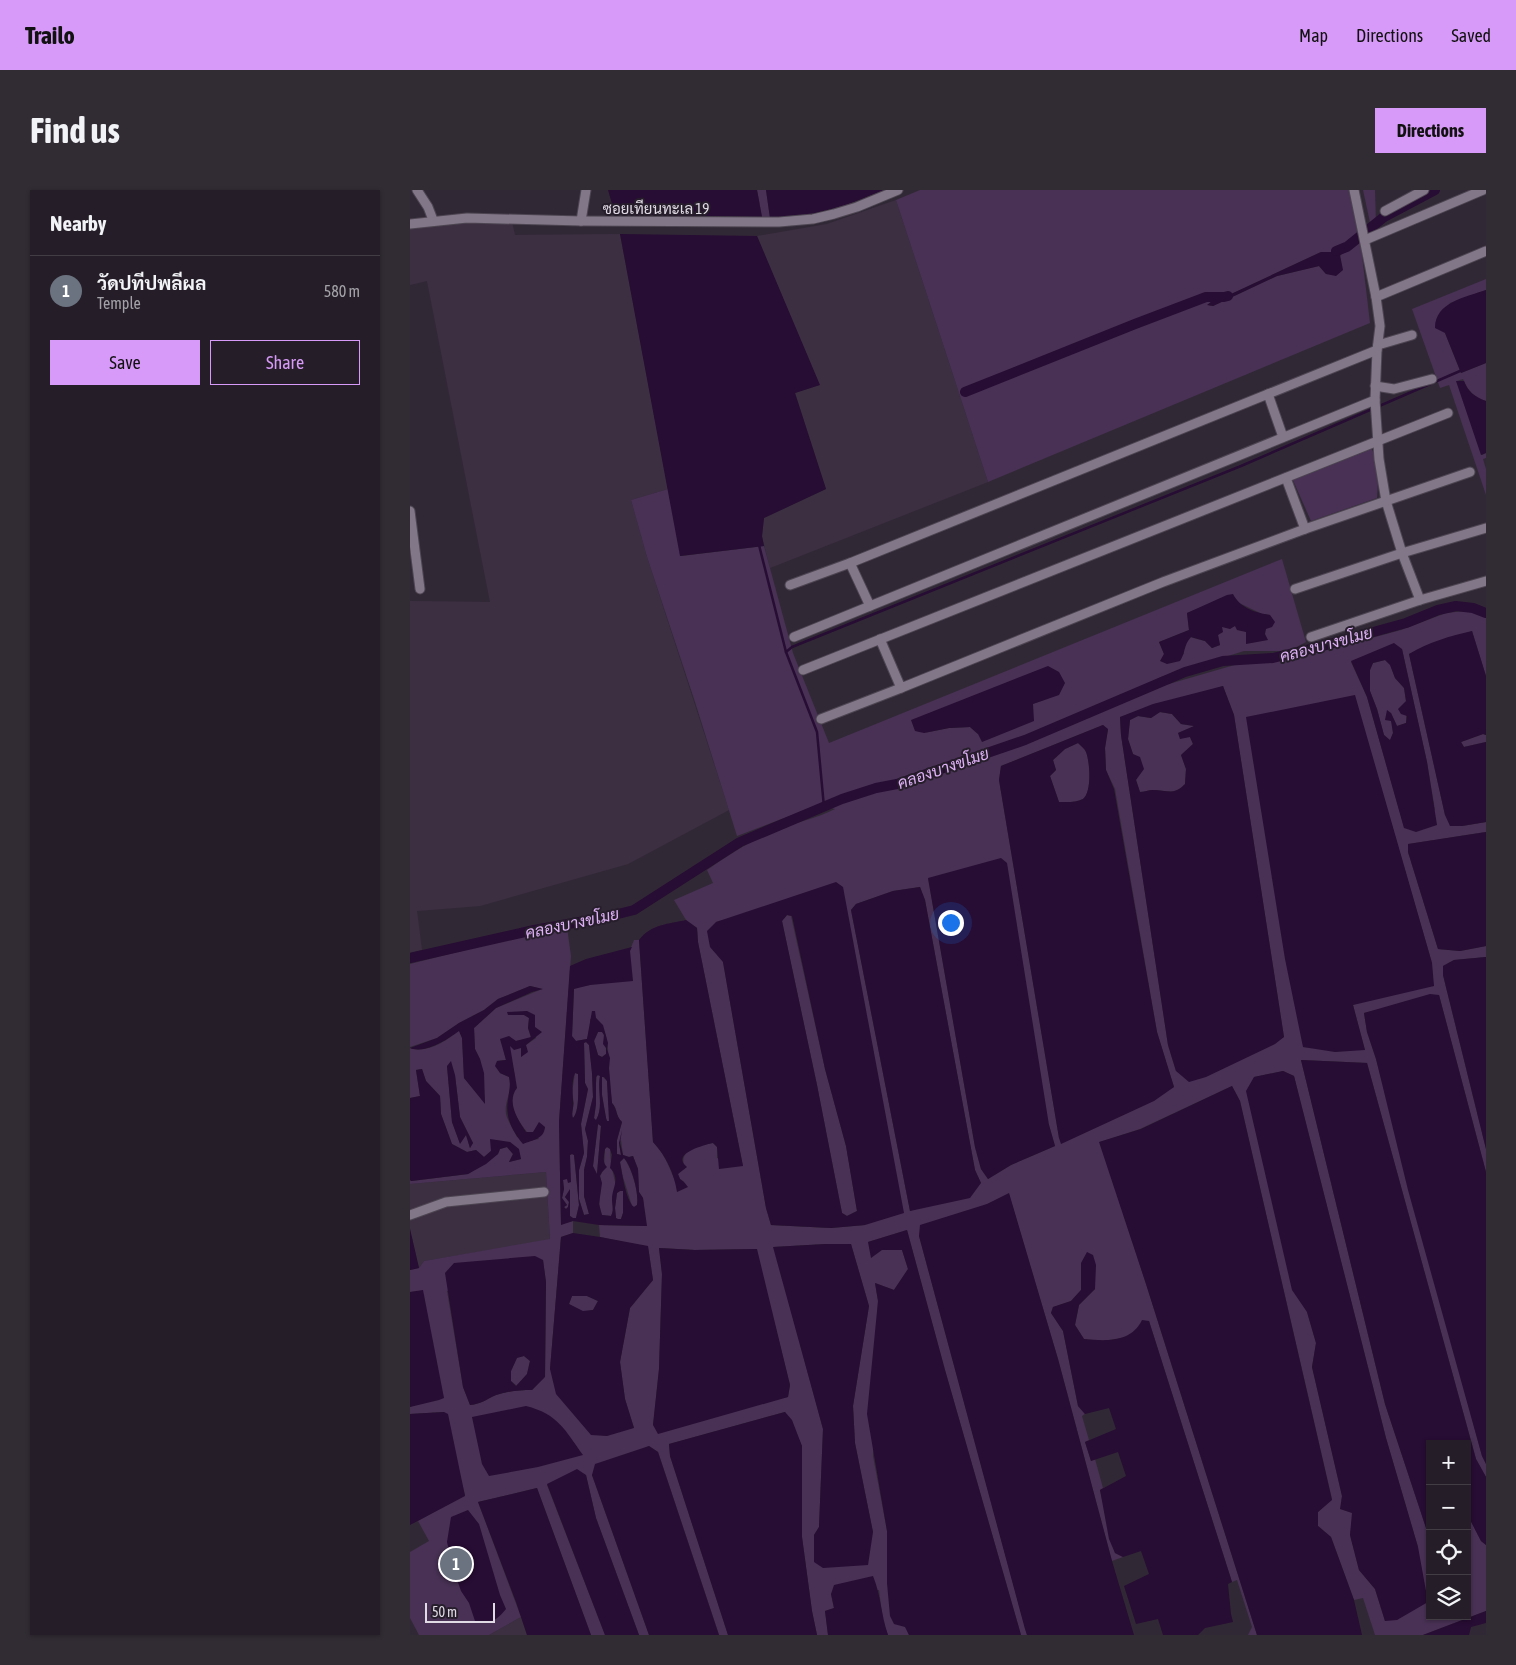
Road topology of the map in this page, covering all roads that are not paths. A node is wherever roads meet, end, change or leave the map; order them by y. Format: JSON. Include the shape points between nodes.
{"nodes":[{"id":1,"x":417,"y":190,"type":"edge"},
{"id":2,"x":586,"y":190,"type":"edge"},
{"id":3,"x":898,"y":190,"type":"edge"},
{"id":4,"x":1354,"y":190,"type":"edge"},
{"id":5,"x":1424,"y":190,"type":"edge"},
{"id":6,"x":1484,"y":190,"type":"edge"},
{"id":7,"x":1385,"y":212,"type":"dead end"},
{"id":8,"x":433,"y":220,"type":"junction"},
{"id":9,"x":581,"y":221,"type":"junction"},
{"id":10,"x":410,"y":224,"type":"edge"},
{"id":11,"x":1365,"y":240,"type":"junction"},
{"id":12,"x":1486,"y":251,"type":"edge"},
{"id":13,"x":1376,"y":297,"type":"junction"},
{"id":14,"x":1412,"y":335,"type":"dead end"},
{"id":15,"x":1377,"y":348,"type":"junction"},
{"id":16,"x":1432,"y":379,"type":"dead end"},
{"id":17,"x":1375,"y":386,"type":"junction"},
{"id":18,"x":1268,"y":394,"type":"junction"},
{"id":19,"x":1376,"y":406,"type":"junction"},
{"id":20,"x":1448,"y":413,"type":"dead end"},
{"id":21,"x":1283,"y":437,"type":"junction"},
{"id":22,"x":1379,"y":441,"type":"junction"},
{"id":23,"x":1470,"y":472,"type":"dead end"},
{"id":24,"x":1286,"y":478,"type":"junction"},
{"id":25,"x":1386,"y":501,"type":"junction"},
{"id":26,"x":410,"y":511,"type":"edge"},
{"id":27,"x":1305,"y":528,"type":"junction"},
{"id":28,"x":1486,"y":528,"type":"edge"},
{"id":29,"x":412,"y":541,"type":"edge"},
{"id":30,"x":1402,"y":553,"type":"junction"},
{"id":31,"x":850,"y":563,"type":"junction"},
{"id":32,"x":1486,"y":580,"type":"edge"},
{"id":33,"x":790,"y":585,"type":"dead end"},
{"id":34,"x":420,"y":589,"type":"dead end"},
{"id":35,"x":1295,"y":589,"type":"dead end"},
{"id":36,"x":1420,"y":600,"type":"junction"},
{"id":37,"x":870,"y":606,"type":"junction"},
{"id":38,"x":794,"y":637,"type":"dead end"},
{"id":39,"x":1311,"y":637,"type":"dead end"},
{"id":40,"x":880,"y":639,"type":"junction"},
{"id":41,"x":803,"y":670,"type":"dead end"},
{"id":42,"x":901,"y":688,"type":"junction"},
{"id":43,"x":821,"y":719,"type":"dead end"},
{"id":44,"x":544,"y":1192,"type":"dead end"},
{"id":45,"x":410,"y":1215,"type":"edge"}],
"edges":[{"from":1,"to":8,"type":"street"},
{"from":2,"to":9,"type":"street"},
{"from":3,"to":9,"type":"street","name":"ซอยเทียนทะเล 19","via":[[857,207],[804,220]]},
{"from":4,"to":11,"type":"street"},
{"from":5,"to":7,"type":"street"},
{"from":6,"to":11,"type":"street"},
{"from":8,"to":9,"type":"street","name":"ซอยเทียนทะเล 19"},
{"from":8,"to":10,"type":"street","name":"ซอยเทียนทะเล 19"},
{"from":11,"to":13,"type":"street"},
{"from":12,"to":13,"type":"street"},
{"from":13,"to":15,"type":"street","via":[[1380,326]]},
{"from":14,"to":15,"type":"street"},
{"from":15,"to":17,"type":"street"},
{"from":15,"to":18,"type":"street"},
{"from":16,"to":17,"type":"street","via":[[1394,389]]},
{"from":17,"to":19,"type":"street"},
{"from":18,"to":21,"type":"street"},
{"from":18,"to":31,"type":"street"},
{"from":19,"to":21,"type":"street"},
{"from":19,"to":22,"type":"street"},
{"from":20,"to":22,"type":"street"},
{"from":21,"to":37,"type":"street"},
{"from":22,"to":24,"type":"street"},
{"from":22,"to":25,"type":"street"},
{"from":23,"to":25,"type":"street"},
{"from":24,"to":27,"type":"street"},
{"from":24,"to":40,"type":"street"},
{"from":25,"to":27,"type":"street"},
{"from":25,"to":30,"type":"street"},
{"from":26,"to":29,"type":"street"},
{"from":27,"to":42,"type":"street"},
{"from":28,"to":30,"type":"street"},
{"from":29,"to":34,"type":"street"},
{"from":30,"to":35,"type":"street"},
{"from":30,"to":36,"type":"street"},
{"from":31,"to":33,"type":"street"},
{"from":31,"to":37,"type":"street"},
{"from":32,"to":36,"type":"street"},
{"from":36,"to":39,"type":"street"},
{"from":37,"to":38,"type":"street"},
{"from":40,"to":41,"type":"street"},
{"from":40,"to":42,"type":"street"},
{"from":42,"to":43,"type":"street"},
{"from":44,"to":45,"type":"street","via":[[446,1202]]}]}
